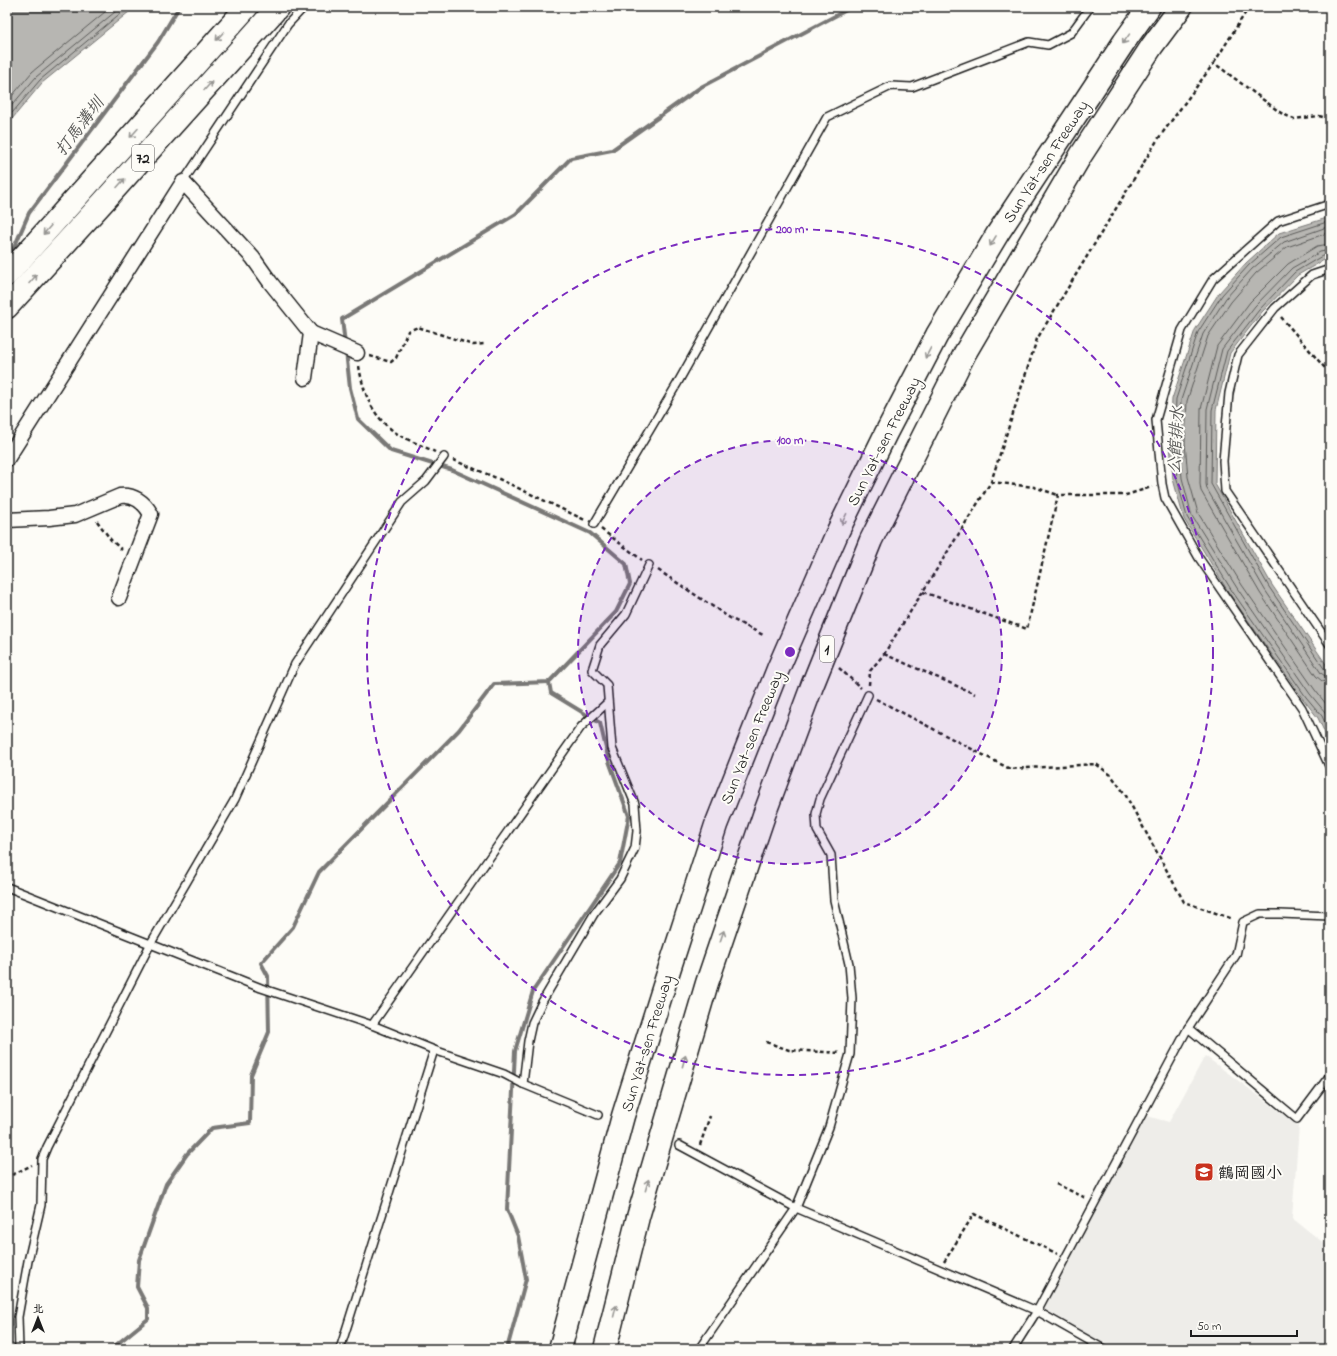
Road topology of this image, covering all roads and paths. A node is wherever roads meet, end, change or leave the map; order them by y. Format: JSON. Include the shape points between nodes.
{"nodes":[{"id":1,"x":247,"y":7,"type":"edge"},
{"id":2,"x":278,"y":7,"type":"edge"},
{"id":3,"x":304,"y":7,"type":"edge"},
{"id":4,"x":1090,"y":7,"type":"edge"},
{"id":5,"x":1149,"y":7,"type":"edge"},
{"id":6,"x":1181,"y":7,"type":"edge"},
{"id":7,"x":1249,"y":7,"type":"edge"},
{"id":8,"x":1214,"y":63,"type":"junction"},
{"id":9,"x":1330,"y":119,"type":"edge"},
{"id":10,"x":183,"y":182,"type":"junction"},
{"id":11,"x":1330,"y":204,"type":"edge"},
{"id":12,"x":1330,"y":270,"type":"edge"},
{"id":13,"x":7,"y":275,"type":"edge"},
{"id":14,"x":7,"y":307,"type":"edge"},
{"id":15,"x":1275,"y":308,"type":"junction"},
{"id":16,"x":311,"y":333,"type":"junction"},
{"id":17,"x":484,"y":344,"type":"dead end"},
{"id":18,"x":357,"y":353,"type":"junction"},
{"id":19,"x":1330,"y":374,"type":"edge"},
{"id":20,"x":305,"y":378,"type":"dead end"},
{"id":21,"x":444,"y":457,"type":"junction"},
{"id":22,"x":7,"y":460,"type":"edge"},
{"id":23,"x":991,"y":482,"type":"junction"},
{"id":24,"x":1162,"y":484,"type":"junction"},
{"id":25,"x":1058,"y":495,"type":"junction"},
{"id":26,"x":89,"y":508,"type":"junction"},
{"id":27,"x":7,"y":520,"type":"edge"},
{"id":28,"x":594,"y":524,"type":"junction"},
{"id":29,"x":134,"y":559,"type":"junction"},
{"id":30,"x":649,"y":564,"type":"junction"},
{"id":31,"x":923,"y":592,"type":"junction"},
{"id":32,"x":119,"y":598,"type":"dead end"},
{"id":33,"x":765,"y":636,"type":"dead end"},
{"id":34,"x":1330,"y":645,"type":"edge"},
{"id":35,"x":884,"y":654,"type":"junction"},
{"id":36,"x":839,"y":668,"type":"dead end"},
{"id":37,"x":975,"y":694,"type":"dead end"},
{"id":38,"x":868,"y":695,"type":"junction"},
{"id":39,"x":608,"y":703,"type":"junction"},
{"id":40,"x":1330,"y":768,"type":"edge"},
{"id":41,"x":7,"y":887,"type":"edge"},
{"id":42,"x":1330,"y":916,"type":"edge"},
{"id":43,"x":1243,"y":922,"type":"junction"},
{"id":44,"x":151,"y":943,"type":"junction"},
{"id":45,"x":372,"y":1025,"type":"junction"},
{"id":46,"x":1188,"y":1028,"type":"junction"},
{"id":47,"x":766,"y":1042,"type":"dead end"},
{"id":48,"x":434,"y":1050,"type":"junction"},
{"id":49,"x":850,"y":1054,"type":"junction"},
{"id":50,"x":1330,"y":1075,"type":"edge"},
{"id":51,"x":522,"y":1084,"type":"junction"},
{"id":52,"x":598,"y":1115,"type":"dead end"},
{"id":53,"x":710,"y":1116,"type":"dead end"},
{"id":54,"x":679,"y":1145,"type":"dead end"},
{"id":55,"x":698,"y":1155,"type":"junction"},
{"id":56,"x":42,"y":1159,"type":"junction"},
{"id":57,"x":7,"y":1179,"type":"edge"},
{"id":58,"x":1056,"y":1184,"type":"dead end"},
{"id":59,"x":1095,"y":1202,"type":"junction"},
{"id":60,"x":796,"y":1208,"type":"junction"},
{"id":61,"x":1066,"y":1258,"type":"junction"},
{"id":62,"x":939,"y":1269,"type":"junction"},
{"id":63,"x":1038,"y":1311,"type":"junction"},
{"id":64,"x":19,"y":1349,"type":"edge"},
{"id":65,"x":340,"y":1349,"type":"edge"},
{"id":66,"x":560,"y":1349,"type":"edge"},
{"id":67,"x":605,"y":1349,"type":"edge"},
{"id":68,"x":700,"y":1349,"type":"edge"},
{"id":69,"x":1014,"y":1349,"type":"edge"},
{"id":70,"x":1104,"y":1349,"type":"edge"}],
"edges":[{"from":1,"to":13,"type":"highway","number":"72","one_way":true},
{"from":14,"to":2,"type":"highway","number":"72","one_way":true},
{"from":3,"to":10,"type":"lane","via":[[288,24]]},
{"from":4,"to":28,"type":"lane","via":[[1071,33],[1048,45],[1029,42],[912,87],[891,86],[827,117],[677,384]]},
{"from":5,"to":66,"type":"highway","name":"Sun Yat-sen Freeway","one_way":true,"via":[[1002,227],[941,329],[886,432],[835,539],[778,669],[716,824],[623,1116]]},
{"from":67,"to":6,"type":"highway","name":"Sun Yat-sen Freeway","number":"1","one_way":true,"via":[[638,1217],[706,983],[769,801],[871,540],[969,346],[1081,155],[1152,46]]},
{"from":7,"to":8,"type":"path"},
{"from":8,"to":9,"type":"path","via":[[1281,113],[1294,119],[1320,116]]},
{"from":8,"to":23,"type":"path","via":[[1158,139],[1037,339]]},
{"from":10,"to":16,"type":"street","via":[[253,258]]},
{"from":10,"to":22,"type":"street"},
{"from":11,"to":24,"type":"lane","via":[[1278,221],[1213,279],[1182,330],[1156,420]]},
{"from":12,"to":15,"type":"lane","via":[[1312,275]]},
{"from":15,"to":19,"type":"path"},
{"from":15,"to":34,"type":"lane","via":[[1238,355],[1229,393],[1223,461],[1225,491]]},
{"from":16,"to":18,"type":"street"},
{"from":16,"to":20,"type":"street"},
{"from":17,"to":18,"type":"path","via":[[473,345],[418,327],[408,330],[396,358],[391,362]]},
{"from":18,"to":21,"type":"path","via":[[362,386],[375,413],[392,431]]},
{"from":21,"to":28,"type":"path","via":[[499,479]]},
{"from":21,"to":44,"type":"lane","via":[[426,481],[402,502],[295,664],[235,799]]},
{"from":23,"to":25,"type":"path","via":[[1034,487]]},
{"from":23,"to":31,"type":"path"},
{"from":24,"to":25,"type":"path","via":[[1126,495]]},
{"from":24,"to":40,"type":"lane","via":[[1165,498],[1199,558],[1302,708]]},
{"from":25,"to":31,"type":"path","via":[[1027,629]]},
{"from":26,"to":27,"type":"street","via":[[75,515]]},
{"from":26,"to":29,"type":"path","via":[[110,540]]},
{"from":26,"to":29,"type":"street","via":[[127,495],[136,498],[147,508],[151,514]]},
{"from":28,"to":30,"type":"path"},
{"from":29,"to":32,"type":"street"},
{"from":30,"to":33,"type":"path","via":[[730,618]]},
{"from":30,"to":39,"type":"lane","via":[[626,614],[600,645],[592,670],[607,684]]},
{"from":31,"to":35,"type":"path"},
{"from":35,"to":37,"type":"path"},
{"from":35,"to":38,"type":"path","via":[[870,671]]},
{"from":36,"to":38,"type":"path"},
{"from":38,"to":43,"type":"path","via":[[1010,769],[1096,764],[1111,775],[1125,794],[1184,902]]},
{"from":38,"to":49,"type":"lane","via":[[820,799],[816,814],[817,830],[831,855],[834,900],[848,964],[852,998]]},
{"from":39,"to":45,"type":"lane","via":[[581,727]]},
{"from":39,"to":51,"type":"lane","via":[[612,748],[635,804],[635,848],[620,879],[594,914],[542,1002],[532,1023]]},
{"from":41,"to":44,"type":"lane"},
{"from":42,"to":43,"type":"lane","via":[[1260,914]]},
{"from":43,"to":46,"type":"lane","via":[[1236,955]]},
{"from":44,"to":45,"type":"lane","via":[[261,988]]},
{"from":44,"to":56,"type":"lane"},
{"from":45,"to":48,"type":"lane"},
{"from":46,"to":50,"type":"lane","via":[[1297,1119]]},
{"from":46,"to":59,"type":"lane"},
{"from":47,"to":49,"type":"path","via":[[789,1050]]},
{"from":48,"to":51,"type":"lane"},
{"from":48,"to":65,"type":"lane"},
{"from":49,"to":60,"type":"lane","via":[[829,1127]]},
{"from":51,"to":52,"type":"lane"},
{"from":53,"to":55,"type":"path"},
{"from":54,"to":55,"type":"lane"},
{"from":55,"to":60,"type":"lane"},
{"from":56,"to":57,"type":"path"},
{"from":56,"to":64,"type":"lane","via":[[41,1205],[18,1317]]},
{"from":58,"to":59,"type":"path"},
{"from":59,"to":61,"type":"lane"},
{"from":60,"to":62,"type":"lane"},
{"from":60,"to":68,"type":"lane"},
{"from":61,"to":62,"type":"path","via":[[974,1214]]},
{"from":61,"to":63,"type":"lane"},
{"from":62,"to":63,"type":"lane"},
{"from":63,"to":69,"type":"lane"},
{"from":63,"to":70,"type":"lane"}]}
